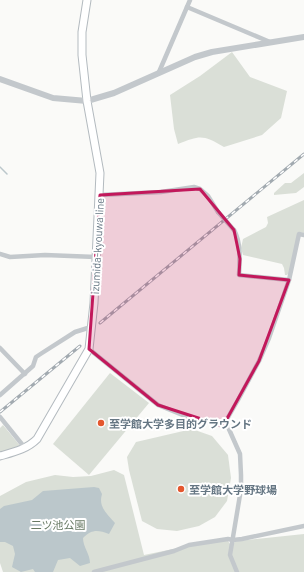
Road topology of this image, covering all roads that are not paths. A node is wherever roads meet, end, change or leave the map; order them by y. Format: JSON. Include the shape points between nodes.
{"nodes":[{"id":1,"x":87,"y":0,"type":"edge"},
{"id":2,"x":190,"y":0,"type":"edge"},
{"id":3,"x":187,"y":7,"type":"junction"},
{"id":4,"x":304,"y":37,"type":"edge"},
{"id":5,"x":272,"y":42,"type":"junction"},
{"id":6,"x":159,"y":72,"type":"junction"},
{"id":7,"x":0,"y":79,"type":"edge"},
{"id":8,"x":87,"y":101,"type":"junction"},
{"id":9,"x":100,"y":195,"type":"junction"},
{"id":10,"x":304,"y":234,"type":"edge"},
{"id":11,"x":0,"y":254,"type":"edge"},
{"id":12,"x":96,"y":257,"type":"junction"},
{"id":13,"x":289,"y":280,"type":"junction"},
{"id":14,"x":91,"y":327,"type":"junction"},
{"id":15,"x":0,"y":348,"type":"edge"},
{"id":16,"x":89,"y":349,"type":"junction"},
{"id":17,"x":25,"y":374,"type":"junction"},
{"id":18,"x":0,"y":395,"type":"edge"},
{"id":19,"x":0,"y":417,"type":"edge"},
{"id":20,"x":223,"y":426,"type":"junction"},
{"id":21,"x":25,"y":448,"type":"junction"},
{"id":22,"x":0,"y":456,"type":"edge"},
{"id":23,"x":304,"y":526,"type":"edge"},
{"id":24,"x":232,"y":540,"type":"junction"},
{"id":25,"x":94,"y":572,"type":"edge"},
{"id":26,"x":237,"y":572,"type":"edge"}],
"edges":[{"from":1,"to":8,"type":"main road","name":"izumida-kyouwa line","via":[[82,32],[82,55]]},
{"from":2,"to":3,"type":"street"},
{"from":3,"to":5,"type":"street"},
{"from":3,"to":6,"type":"street"},
{"from":4,"to":5,"type":"street"},
{"from":5,"to":6,"type":"street","via":[[212,52]]},
{"from":6,"to":8,"type":"street","via":[[114,93]]},
{"from":7,"to":8,"type":"street","via":[[53,98]]},
{"from":8,"to":9,"type":"main road","name":"izumida-kyouwa line","via":[[100,172]]},
{"from":9,"to":12,"type":"main road","name":"izumida-kyouwa line"},
{"from":9,"to":13,"type":"street","bridge":true,"via":[[161,192],[194,187],[200,189],[237,235],[239,275]]},
{"from":10,"to":13,"type":"street","via":[[299,234]]},
{"from":11,"to":12,"type":"street","via":[[10,257]]},
{"from":12,"to":14,"type":"main road","name":"izumida-kyouwa line"},
{"from":13,"to":20,"type":"street","via":[[259,361]]},
{"from":14,"to":16,"type":"main road","name":"izumida-kyouwa line"},
{"from":14,"to":17,"type":"street","via":[[75,332],[42,352]]},
{"from":15,"to":17,"type":"street"},
{"from":16,"to":20,"type":"street","via":[[158,405],[185,416]]},
{"from":16,"to":21,"type":"main road","name":"izumida-kyouwa line","via":[[37,439]]},
{"from":17,"to":18,"type":"street"},
{"from":19,"to":21,"type":"street"},
{"from":20,"to":24,"type":"street","via":[[228,427],[240,454],[241,489]]},
{"from":21,"to":22,"type":"main road","name":"izumida-kyouwa line"},
{"from":23,"to":24,"type":"street"},
{"from":24,"to":25,"type":"street","via":[[189,545]]},
{"from":24,"to":26,"type":"street","via":[[230,555]]}]}
